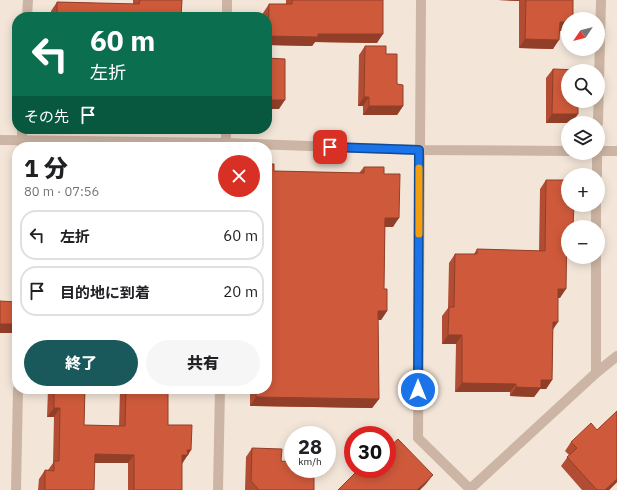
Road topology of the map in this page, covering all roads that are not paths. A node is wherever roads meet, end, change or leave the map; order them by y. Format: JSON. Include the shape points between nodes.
{"nodes":[{"id":1,"x":28,"y":0,"type":"edge"},
{"id":2,"x":227,"y":0,"type":"edge"},
{"id":3,"x":421,"y":0,"type":"edge"},
{"id":4,"x":601,"y":0,"type":"edge"},
{"id":5,"x":27,"y":12,"type":"edge"},
{"id":6,"x":227,"y":12,"type":"edge"},
{"id":7,"x":598,"y":116,"type":"edge"},
{"id":8,"x":0,"y":140,"type":"edge"},
{"id":9,"x":15,"y":142,"type":"edge"},
{"id":10,"x":272,"y":146,"type":"edge"},
{"id":11,"x":419,"y":150,"type":"junction"},
{"id":12,"x":561,"y":151,"type":"edge"},
{"id":13,"x":617,"y":151,"type":"edge"},
{"id":14,"x":605,"y":152,"type":"edge"},
{"id":15,"x":596,"y":264,"type":"edge"},
{"id":16,"x":617,"y":356,"type":"edge"},
{"id":17,"x":596,"y":373,"type":"junction"},
{"id":18,"x":18,"y":394,"type":"edge"},
{"id":19,"x":220,"y":394,"type":"edge"},
{"id":20,"x":16,"y":490,"type":"edge"},
{"id":21,"x":218,"y":490,"type":"edge"},
{"id":22,"x":470,"y":490,"type":"edge"}],
"edges":[{"from":1,"to":5,"type":"street"},
{"from":2,"to":6,"type":"street"},
{"from":3,"to":11,"type":"street"},
{"from":4,"to":7,"type":"street"},
{"from":8,"to":9,"type":"street"},
{"from":10,"to":11,"type":"street"},
{"from":11,"to":12,"type":"street"},
{"from":11,"to":22,"type":"street","via":[[418,438]]},
{"from":13,"to":14,"type":"street"},
{"from":15,"to":17,"type":"street"},
{"from":16,"to":17,"type":"street"},
{"from":17,"to":22,"type":"street"},
{"from":18,"to":20,"type":"street"},
{"from":19,"to":21,"type":"street"}]}
